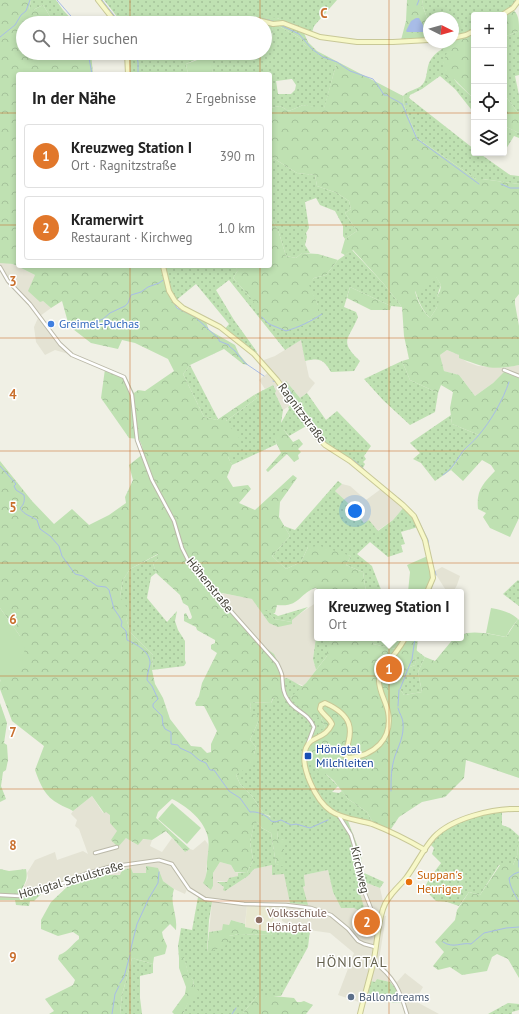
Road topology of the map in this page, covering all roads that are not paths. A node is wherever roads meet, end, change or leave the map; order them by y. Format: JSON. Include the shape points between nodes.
{"nodes":[{"id":1,"x":98,"y":0,"type":"edge"},
{"id":2,"x":519,"y":0,"type":"edge"},
{"id":3,"x":507,"y":12,"type":"edge"},
{"id":4,"x":111,"y":16,"type":"edge"},
{"id":5,"x":272,"y":24,"type":"edge"},
{"id":6,"x":471,"y":32,"type":"edge"},
{"id":7,"x":459,"y":37,"type":"edge"},
{"id":8,"x":423,"y":40,"type":"edge"},
{"id":9,"x":127,"y":60,"type":"edge"},
{"id":10,"x":128,"y":72,"type":"edge"},
{"id":11,"x":0,"y":267,"type":"edge"},
{"id":12,"x":164,"y":268,"type":"edge"},
{"id":13,"x":504,"y":370,"type":"dead end"},
{"id":14,"x":519,"y":376,"type":"edge"},
{"id":15,"x":428,"y":589,"type":"edge"},
{"id":16,"x":403,"y":641,"type":"edge"},
{"id":17,"x":308,"y":744,"type":"junction"},
{"id":18,"x":519,"y":808,"type":"edge"},
{"id":19,"x":338,"y":815,"type":"junction"},
{"id":20,"x":117,"y":847,"type":"dead end"},
{"id":21,"x":425,"y":850,"type":"junction"},
{"id":22,"x":95,"y":853,"type":"dead end"},
{"id":23,"x":0,"y":895,"type":"edge"},
{"id":24,"x":379,"y":924,"type":"junction"},
{"id":25,"x":375,"y":947,"type":"junction"},
{"id":26,"x":373,"y":962,"type":"junction"},
{"id":27,"x":360,"y":1014,"type":"edge"},
{"id":28,"x":408,"y":1014,"type":"edge"}],
"edges":[{"from":1,"to":4,"type":"main road"},
{"from":2,"to":3,"type":"main road"},
{"from":5,"to":8,"type":"main road","via":[[283,23],[320,37],[357,42]]},
{"from":6,"to":7,"type":"main road"},
{"from":9,"to":10,"type":"main road"},
{"from":11,"to":17,"type":"street","name":"Höhenstraße","via":[[8,281],[69,353],[124,377],[132,395],[137,440],[152,480],[174,521],[182,548],[191,566],[277,663],[282,673],[287,700],[305,714],[314,727]]},
{"from":12,"to":15,"type":"main road","name":"Ragnitzstraße","via":[[169,291],[175,301],[183,308],[220,327],[249,350],[277,380],[319,439],[350,460],[414,516],[425,540],[432,571],[433,578]]},
{"from":13,"to":14,"type":"street"},
{"from":16,"to":17,"type":"main road","via":[[380,677],[379,686],[389,721],[385,738],[377,747],[363,756],[348,758],[344,755],[350,742],[351,731],[347,718],[325,703],[320,709],[332,724],[329,731]]},
{"from":17,"to":19,"type":"main road","name":"Höhenstraße","via":[[305,756],[308,779],[324,804]]},
{"from":18,"to":21,"type":"main road","via":[[494,810],[457,822],[440,831]]},
{"from":19,"to":21,"type":"main road","name":"Höhenstraße","via":[[372,824]]},
{"from":19,"to":24,"type":"street","name":"Kirchweg","via":[[351,835],[362,886],[372,911],[372,920]]},
{"from":20,"to":22,"type":"street"},
{"from":21,"to":24,"type":"main road","via":[[386,902]]},
{"from":23,"to":25,"type":"street","name":"Hönigtal Schulstraße","via":[[20,896],[56,886],[109,866],[162,861],[172,864],[189,889],[204,899],[312,908],[331,915],[358,941]]},
{"from":24,"to":25,"type":"main road"},
{"from":25,"to":26,"type":"main road"},
{"from":26,"to":27,"type":"main road"},
{"from":26,"to":28,"type":"street","via":[[384,970],[399,990]]}]}
